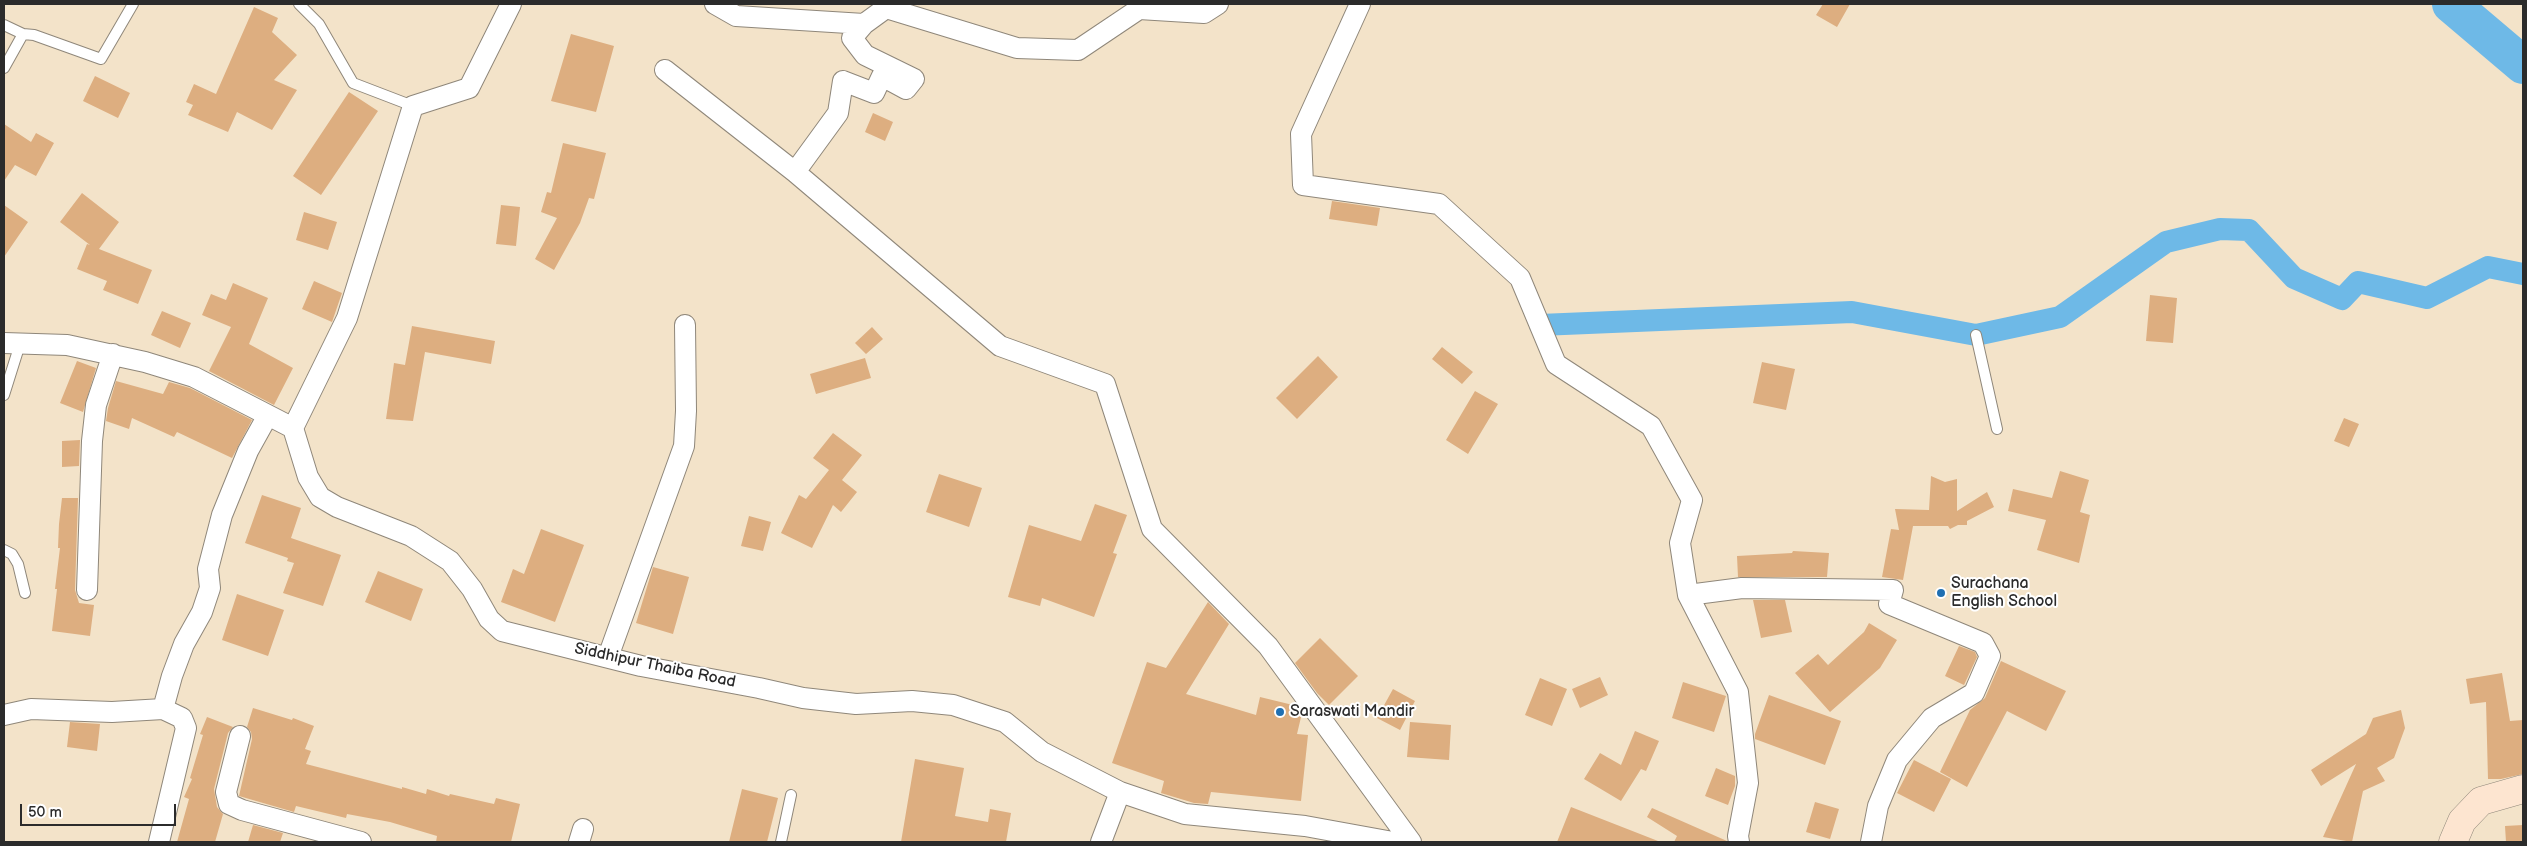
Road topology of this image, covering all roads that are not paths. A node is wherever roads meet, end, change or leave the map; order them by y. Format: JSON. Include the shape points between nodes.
{"nodes":[{"id":1,"x":133,"y":4,"type":"edge"},
{"id":2,"x":299,"y":4,"type":"edge"},
{"id":3,"x":511,"y":4,"type":"edge"},
{"id":4,"x":715,"y":4,"type":"edge"},
{"id":5,"x":1218,"y":4,"type":"edge"},
{"id":6,"x":1360,"y":4,"type":"edge"},
{"id":7,"x":864,"y":24,"type":"junction"},
{"id":8,"x":4,"y":25,"type":"edge"},
{"id":9,"x":23,"y":34,"type":"junction"},
{"id":10,"x":4,"y":68,"type":"edge"},
{"id":11,"x":665,"y":70,"type":"dead end"},
{"id":12,"x":413,"y":106,"type":"junction"},
{"id":13,"x":795,"y":172,"type":"junction"},
{"id":14,"x":685,"y":325,"type":"dead end"},
{"id":15,"x":1976,"y":335,"type":"dead end"},
{"id":16,"x":12,"y":344,"type":"edge"},
{"id":17,"x":113,"y":354,"type":"junction"},
{"id":18,"x":4,"y":395,"type":"edge"},
{"id":19,"x":268,"y":415,"type":"junction"},
{"id":20,"x":294,"y":428,"type":"junction"},
{"id":21,"x":1997,"y":428,"type":"dead end"},
{"id":22,"x":4,"y":550,"type":"edge"},
{"id":23,"x":88,"y":590,"type":"dead end"},
{"id":24,"x":25,"y":593,"type":"dead end"},
{"id":25,"x":1688,"y":595,"type":"junction"},
{"id":26,"x":608,"y":657,"type":"junction"},
{"id":27,"x":164,"y":709,"type":"junction"},
{"id":28,"x":4,"y":715,"type":"edge"},
{"id":29,"x":240,"y":736,"type":"dead end"},
{"id":30,"x":2523,"y":789,"type":"edge"},
{"id":31,"x":1120,"y":792,"type":"junction"},
{"id":32,"x":791,"y":795,"type":"dead end"},
{"id":33,"x":159,"y":842,"type":"edge"},
{"id":34,"x":361,"y":842,"type":"edge"},
{"id":35,"x":781,"y":842,"type":"edge"},
{"id":36,"x":1101,"y":842,"type":"edge"},
{"id":37,"x":1393,"y":842,"type":"edge"},
{"id":38,"x":1411,"y":842,"type":"edge"},
{"id":39,"x":1739,"y":842,"type":"edge"},
{"id":40,"x":1871,"y":842,"type":"edge"},
{"id":41,"x":2453,"y":842,"type":"edge"}],
"edges":[{"from":1,"to":9,"type":"lane","via":[[101,59]]},
{"from":2,"to":12,"type":"lane","via":[[319,24],[353,83]]},
{"from":3,"to":12,"type":"street","via":[[469,88]]},
{"from":4,"to":7,"type":"street","via":[[736,16]]},
{"from":5,"to":7,"type":"street","via":[[1204,13],[1139,9],[1078,50],[1017,48],[886,8]]},
{"from":6,"to":25,"type":"street","via":[[1301,134],[1303,185],[1439,204],[1520,278],[1556,364],[1650,426],[1692,500],[1680,543]]},
{"from":7,"to":13,"type":"street","via":[[852,38],[865,55],[914,79],[906,89],[882,76],[874,93],[843,81],[838,113]]},
{"from":8,"to":9,"type":"lane"},
{"from":9,"to":10,"type":"lane"},
{"from":11,"to":13,"type":"street"},
{"from":12,"to":20,"type":"street","via":[[347,318]]},
{"from":13,"to":38,"type":"street","via":[[1000,346],[1104,384],[1152,529],[1268,646]]},
{"from":14,"to":26,"type":"street","via":[[684,446]]},
{"from":15,"to":21,"type":"lane"},
{"from":16,"to":17,"type":"street","via":[[67,345]]},
{"from":16,"to":18,"type":"lane"},
{"from":17,"to":19,"type":"street","via":[[194,377]]},
{"from":17,"to":23,"type":"street","via":[[96,405],[92,441]]},
{"from":19,"to":20,"type":"street"},
{"from":19,"to":27,"type":"street","via":[[248,450],[222,515],[208,569],[210,588],[202,612],[184,644]]},
{"from":20,"to":26,"type":"street","name":"Siddhipur Thaiba Road","via":[[308,477],[320,497],[411,536],[450,561],[489,620],[502,631]]},
{"from":22,"to":24,"type":"lane","via":[[12,554],[18,564]]},
{"from":25,"to":39,"type":"street","via":[[1738,692],[1748,782]]},
{"from":25,"to":40,"type":"street","via":[[1742,588],[1893,590],[1889,604],[1983,643],[1990,656],[1974,693],[1932,718],[1897,760],[1878,806]]},
{"from":26,"to":31,"type":"street","name":"Siddhipur Thaiba Road","via":[[802,698],[856,704],[912,701],[953,705],[1005,722],[1042,752]]},
{"from":27,"to":28,"type":"street","via":[[112,712],[31,709]]},
{"from":27,"to":33,"type":"street","via":[[182,718],[186,728]]},
{"from":29,"to":34,"type":"street","via":[[226,792],[230,804]]},
{"from":30,"to":41,"type":"street","via":[[2481,800],[2462,820]]},
{"from":31,"to":36,"type":"street"},
{"from":31,"to":37,"type":"street","name":"Siddhipur Thaiba Road","via":[[1185,814],[1305,826]]},
{"from":32,"to":35,"type":"lane"}]}
